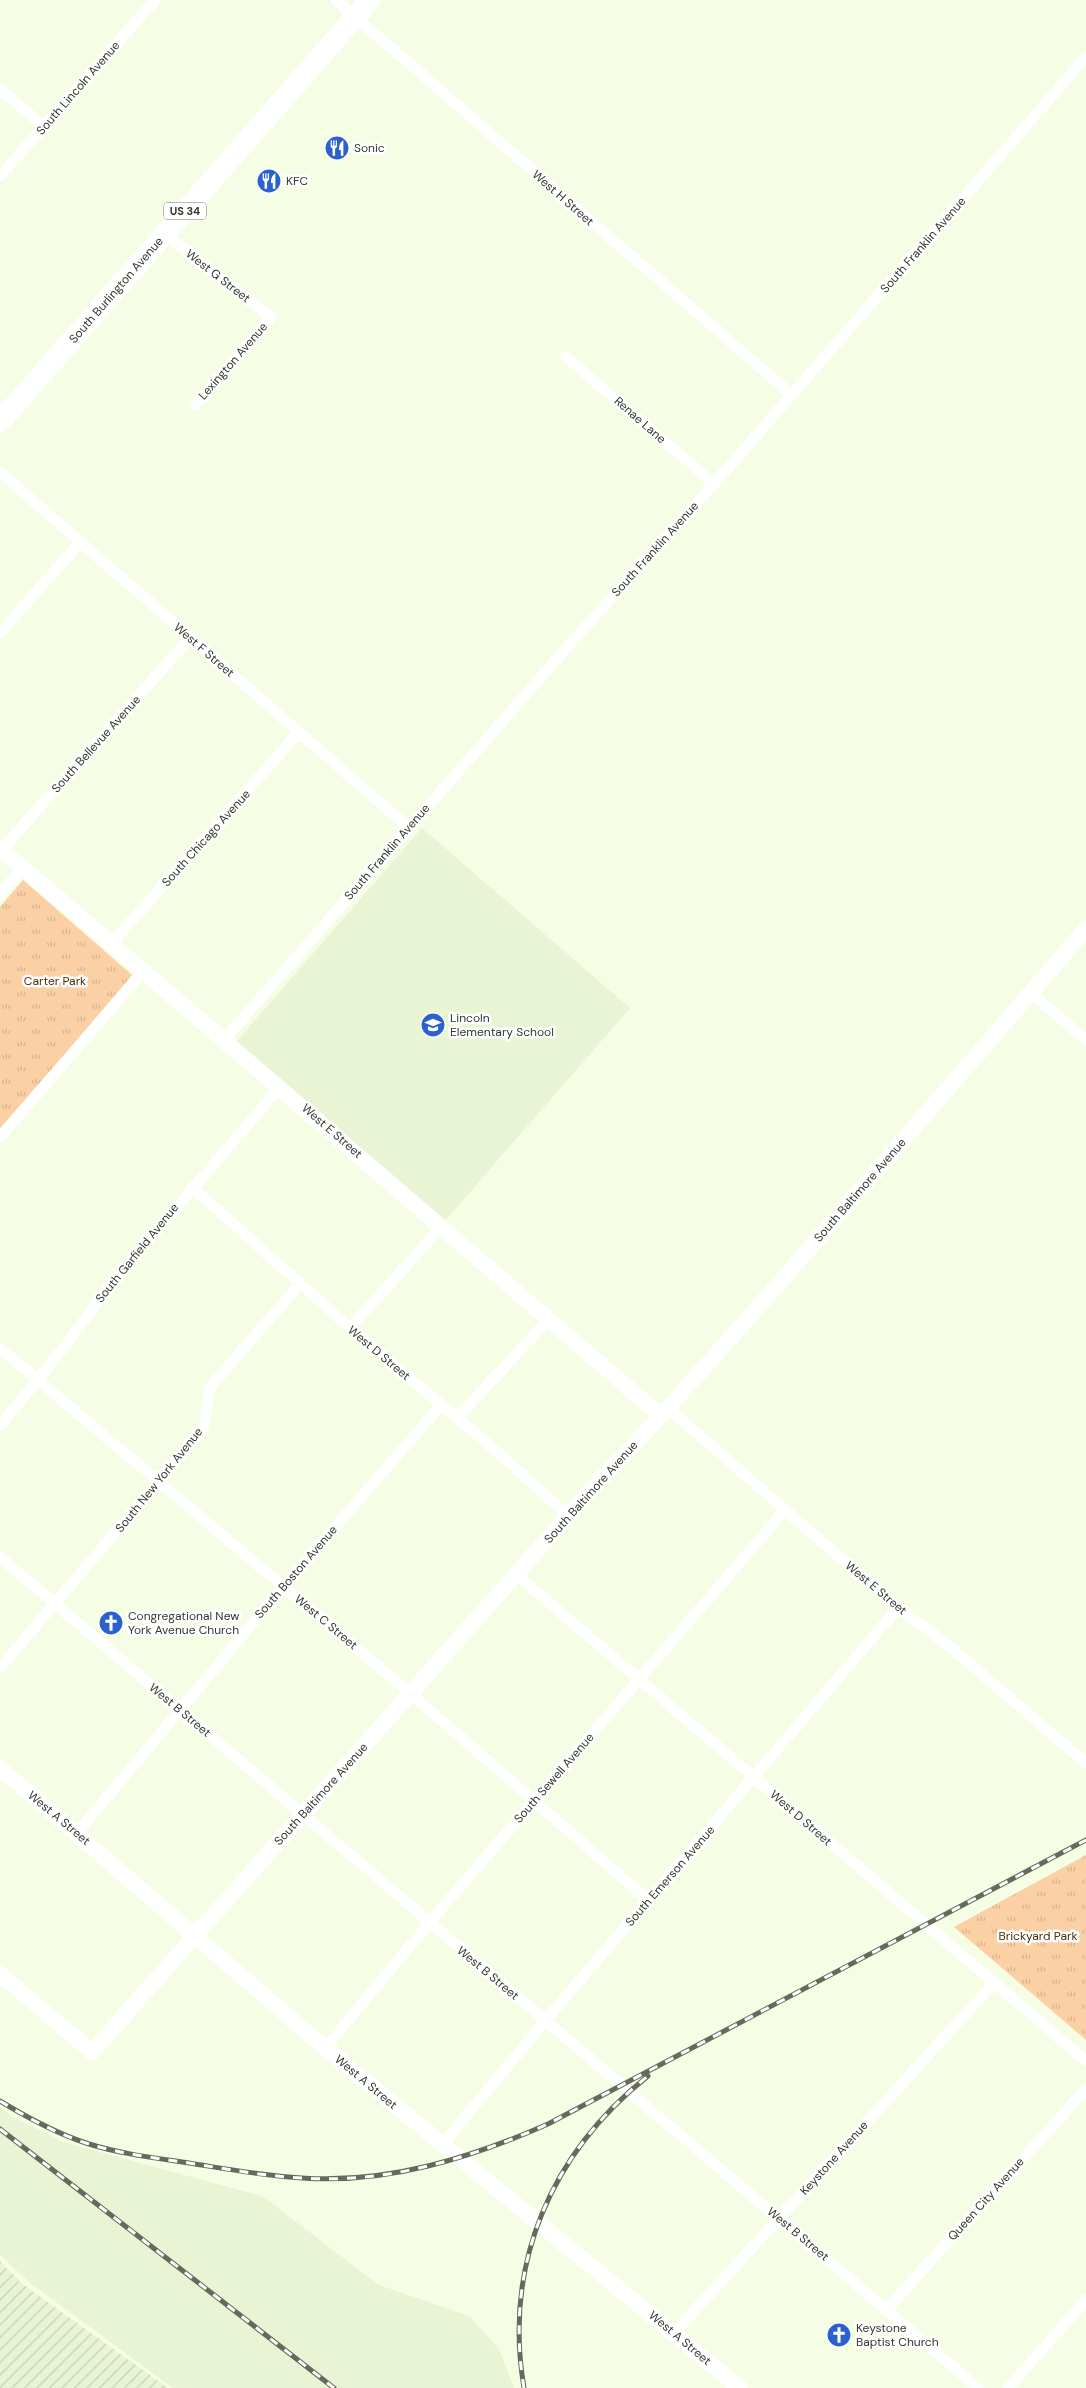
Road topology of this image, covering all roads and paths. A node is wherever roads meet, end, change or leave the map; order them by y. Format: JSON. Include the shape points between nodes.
{"nodes":[{"id":1,"x":155,"y":0,"type":"edge"},
{"id":2,"x":336,"y":0,"type":"edge"},
{"id":3,"x":370,"y":0,"type":"edge"},
{"id":4,"x":355,"y":17,"type":"junction"},
{"id":5,"x":1086,"y":57,"type":"edge"},
{"id":6,"x":0,"y":89,"type":"edge"},
{"id":7,"x":44,"y":127,"type":"junction"},
{"id":8,"x":0,"y":176,"type":"edge"},
{"id":9,"x":164,"y":234,"type":"junction"},
{"id":10,"x":271,"y":317,"type":"joint"},
{"id":11,"x":566,"y":356,"type":"dead end"},
{"id":12,"x":792,"y":394,"type":"junction"},
{"id":13,"x":195,"y":405,"type":"dead end"},
{"id":14,"x":0,"y":422,"type":"edge"},
{"id":15,"x":0,"y":472,"type":"edge"},
{"id":16,"x":714,"y":484,"type":"junction"},
{"id":17,"x":80,"y":542,"type":"junction"},
{"id":18,"x":0,"y":633,"type":"edge"},
{"id":19,"x":190,"y":638,"type":"junction"},
{"id":20,"x":299,"y":732,"type":"junction"},
{"id":21,"x":408,"y":827,"type":"junction"},
{"id":22,"x":1,"y":848,"type":"edge"},
{"id":23,"x":24,"y":867,"type":"junction"},
{"id":24,"x":0,"y":895,"type":"edge"},
{"id":25,"x":1086,"y":929,"type":"edge"},
{"id":26,"x":112,"y":943,"type":"junction"},
{"id":27,"x":144,"y":971,"type":"junction"},
{"id":28,"x":1031,"y":993,"type":"junction"},
{"id":29,"x":224,"y":1040,"type":"junction"},
{"id":30,"x":1086,"y":1040,"type":"edge"},
{"id":31,"x":280,"y":1086,"type":"junction"},
{"id":32,"x":0,"y":1137,"type":"edge"},
{"id":33,"x":192,"y":1188,"type":"junction"},
{"id":34,"x":442,"y":1226,"type":"junction"},
{"id":35,"x":300,"y":1284,"type":"junction"},
{"id":36,"x":550,"y":1318,"type":"junction"},
{"id":37,"x":350,"y":1328,"type":"junction"},
{"id":38,"x":0,"y":1348,"type":"edge"},
{"id":39,"x":38,"y":1380,"type":"junction"},
{"id":40,"x":441,"y":1405,"type":"junction"},
{"id":41,"x":665,"y":1412,"type":"junction"},
{"id":42,"x":457,"y":1418,"type":"junction"},
{"id":43,"x":0,"y":1425,"type":"edge"},
{"id":44,"x":160,"y":1482,"type":"junction"},
{"id":45,"x":785,"y":1510,"type":"junction"},
{"id":46,"x":568,"y":1516,"type":"junction"},
{"id":47,"x":0,"y":1557,"type":"edge"},
{"id":48,"x":517,"y":1575,"type":"junction"},
{"id":49,"x":284,"y":1586,"type":"junction"},
{"id":50,"x":55,"y":1604,"type":"junction"},
{"id":51,"x":898,"y":1608,"type":"junction"},
{"id":52,"x":0,"y":1668,"type":"edge"},
{"id":53,"x":638,"y":1679,"type":"junction"},
{"id":54,"x":411,"y":1694,"type":"junction"},
{"id":55,"x":180,"y":1710,"type":"junction"},
{"id":56,"x":1086,"y":1764,"type":"edge"},
{"id":57,"x":0,"y":1768,"type":"edge"},
{"id":58,"x":755,"y":1777,"type":"junction"},
{"id":59,"x":534,"y":1800,"type":"junction"},
{"id":60,"x":303,"y":1814,"type":"junction"},
{"id":61,"x":77,"y":1833,"type":"junction"},
{"id":62,"x":648,"y":1900,"type":"junction"},
{"id":63,"x":429,"y":1923,"type":"junction"},
{"id":64,"x":194,"y":1936,"type":"junction"},
{"id":65,"x":0,"y":1974,"type":"edge"},
{"id":66,"x":994,"y":1983,"type":"junction"},
{"id":67,"x":544,"y":2021,"type":"junction"},
{"id":68,"x":325,"y":2048,"type":"junction"},
{"id":69,"x":1086,"y":2061,"type":"edge"},
{"id":70,"x":1086,"y":2089,"type":"edge"},
{"id":71,"x":442,"y":2145,"type":"junction"},
{"id":72,"x":779,"y":2218,"type":"junction"},
{"id":73,"x":1086,"y":2300,"type":"edge"},
{"id":74,"x":887,"y":2309,"type":"junction"},
{"id":75,"x":674,"y":2333,"type":"junction"},
{"id":76,"x":740,"y":2388,"type":"edge"},
{"id":77,"x":978,"y":2388,"type":"edge"},
{"id":78,"x":1008,"y":2388,"type":"edge"}],
"edges":[{"from":1,"to":7,"type":"street","name":"South Lincoln Avenue"},
{"from":2,"to":4,"type":"street","name":"West H Street"},
{"from":3,"to":4,"type":"highway","name":"South Burlington Avenue","number":"US 34"},
{"from":4,"to":9,"type":"highway","name":"South Burlington Avenue","number":"US 34"},
{"from":4,"to":12,"type":"street","name":"West H Street"},
{"from":5,"to":12,"type":"street","name":"South Franklin Avenue"},
{"from":6,"to":7,"type":"street"},
{"from":7,"to":8,"type":"street","name":"South Lincoln Avenue"},
{"from":9,"to":10,"type":"street","name":"West G Street"},
{"from":9,"to":14,"type":"highway","name":"South Burlington Avenue","number":"US 34"},
{"from":10,"to":13,"type":"street","name":"Lexington Avenue"},
{"from":11,"to":16,"type":"street","name":"Renae Lane"},
{"from":12,"to":16,"type":"street","name":"South Franklin Avenue"},
{"from":15,"to":17,"type":"street","name":"West F Street"},
{"from":16,"to":21,"type":"street","name":"South Franklin Avenue"},
{"from":17,"to":18,"type":"street"},
{"from":17,"to":19,"type":"street","name":"West F Street"},
{"from":19,"to":20,"type":"street","name":"West F Street"},
{"from":19,"to":22,"type":"street","name":"South Bellevue Avenue"},
{"from":20,"to":21,"type":"street","name":"West F Street"},
{"from":20,"to":26,"type":"street","name":"South Chicago Avenue"},
{"from":21,"to":29,"type":"street","name":"South Franklin Avenue"},
{"from":22,"to":23,"type":"street","name":"West E Street"},
{"from":23,"to":24,"type":"street"},
{"from":23,"to":26,"type":"street","name":"West E Street"},
{"from":25,"to":28,"type":"street","name":"South Baltimore Avenue"},
{"from":26,"to":27,"type":"street","name":"West E Street"},
{"from":27,"to":29,"type":"street","name":"West E Street"},
{"from":27,"to":32,"type":"street"},
{"from":28,"to":30,"type":"street"},
{"from":28,"to":41,"type":"street","name":"South Baltimore Avenue"},
{"from":29,"to":31,"type":"street","name":"West E Street"},
{"from":31,"to":33,"type":"street","name":"South Garfield Avenue"},
{"from":31,"to":34,"type":"street","name":"West E Street"},
{"from":33,"to":35,"type":"street","name":"West D Street"},
{"from":33,"to":39,"type":"street","name":"South Garfield Avenue","via":[[104,1292]]},
{"from":34,"to":36,"type":"street","name":"West E Street"},
{"from":34,"to":37,"type":"street"},
{"from":35,"to":37,"type":"street","name":"West D Street"},
{"from":35,"to":44,"type":"street","name":"South New York Avenue","via":[[210,1387],[204,1428]]},
{"from":36,"to":41,"type":"street","name":"West E Street"},
{"from":36,"to":42,"type":"street"},
{"from":37,"to":40,"type":"street","name":"West D Street"},
{"from":38,"to":39,"type":"street","name":"West C Street"},
{"from":39,"to":43,"type":"street","name":"South Garfield Avenue"},
{"from":39,"to":44,"type":"street","name":"West C Street"},
{"from":40,"to":42,"type":"street","name":"West D Street"},
{"from":40,"to":49,"type":"street","name":"South Boston Avenue"},
{"from":41,"to":45,"type":"street","name":"West E Street"},
{"from":41,"to":46,"type":"street","name":"South Baltimore Avenue"},
{"from":42,"to":46,"type":"street","name":"West D Street"},
{"from":44,"to":49,"type":"street","name":"West C Street"},
{"from":44,"to":50,"type":"street","name":"South New York Avenue"},
{"from":45,"to":51,"type":"street","name":"West E Street"},
{"from":45,"to":53,"type":"street","name":"South Sewell Avenue"},
{"from":46,"to":48,"type":"street","name":"South Baltimore Avenue"},
{"from":47,"to":50,"type":"street","name":"West B Street"},
{"from":48,"to":53,"type":"street","name":"West D Street"},
{"from":48,"to":54,"type":"street","name":"South Baltimore Avenue"},
{"from":49,"to":54,"type":"street","name":"West C Street"},
{"from":49,"to":55,"type":"street","name":"South Boston Avenue"},
{"from":50,"to":52,"type":"street","name":"South New York Avenue"},
{"from":50,"to":55,"type":"street","name":"West B Street"},
{"from":51,"to":56,"type":"street","name":"West E Street","via":[[948,1645]]},
{"from":51,"to":58,"type":"street","name":"South Emerson Avenue"},
{"from":53,"to":58,"type":"street","name":"West D Street"},
{"from":53,"to":59,"type":"street","name":"South Sewell Avenue"},
{"from":54,"to":59,"type":"street","name":"West C Street"},
{"from":54,"to":60,"type":"street","name":"South Baltimore Avenue"},
{"from":55,"to":60,"type":"street","name":"West B Street"},
{"from":55,"to":61,"type":"street","name":"South Boston Avenue"},
{"from":57,"to":61,"type":"street","name":"West A Street"},
{"from":58,"to":62,"type":"street","name":"South Emerson Avenue"},
{"from":58,"to":66,"type":"street","name":"West D Street"},
{"from":59,"to":62,"type":"street","name":"West C Street"},
{"from":59,"to":63,"type":"street","name":"South Sewell Avenue"},
{"from":60,"to":63,"type":"street","name":"West B Street"},
{"from":60,"to":64,"type":"street","name":"South Baltimore Avenue"},
{"from":61,"to":64,"type":"street","name":"West A Street"},
{"from":62,"to":67,"type":"street","name":"South Emerson Avenue"},
{"from":63,"to":67,"type":"street","name":"West B Street"},
{"from":63,"to":68,"type":"street","name":"South Sewell Avenue"},
{"from":64,"to":65,"type":"street","name":"South Baltimore Avenue","via":[[92,2052]]},
{"from":64,"to":68,"type":"street","name":"West A Street"},
{"from":66,"to":69,"type":"street","name":"West D Street"},
{"from":66,"to":72,"type":"street","name":"Keystone Avenue"},
{"from":67,"to":71,"type":"street","name":"South Emerson Avenue"},
{"from":67,"to":72,"type":"street","name":"West B Street"},
{"from":68,"to":71,"type":"street","name":"West A Street"},
{"from":70,"to":74,"type":"street","name":"Queen City Avenue"},
{"from":71,"to":75,"type":"street","name":"West A Street"},
{"from":72,"to":74,"type":"street","name":"West B Street"},
{"from":72,"to":75,"type":"street","name":"Keystone Avenue"},
{"from":73,"to":78,"type":"street"},
{"from":74,"to":77,"type":"street","name":"West B Street"},
{"from":75,"to":76,"type":"street","name":"West A Street"}]}
